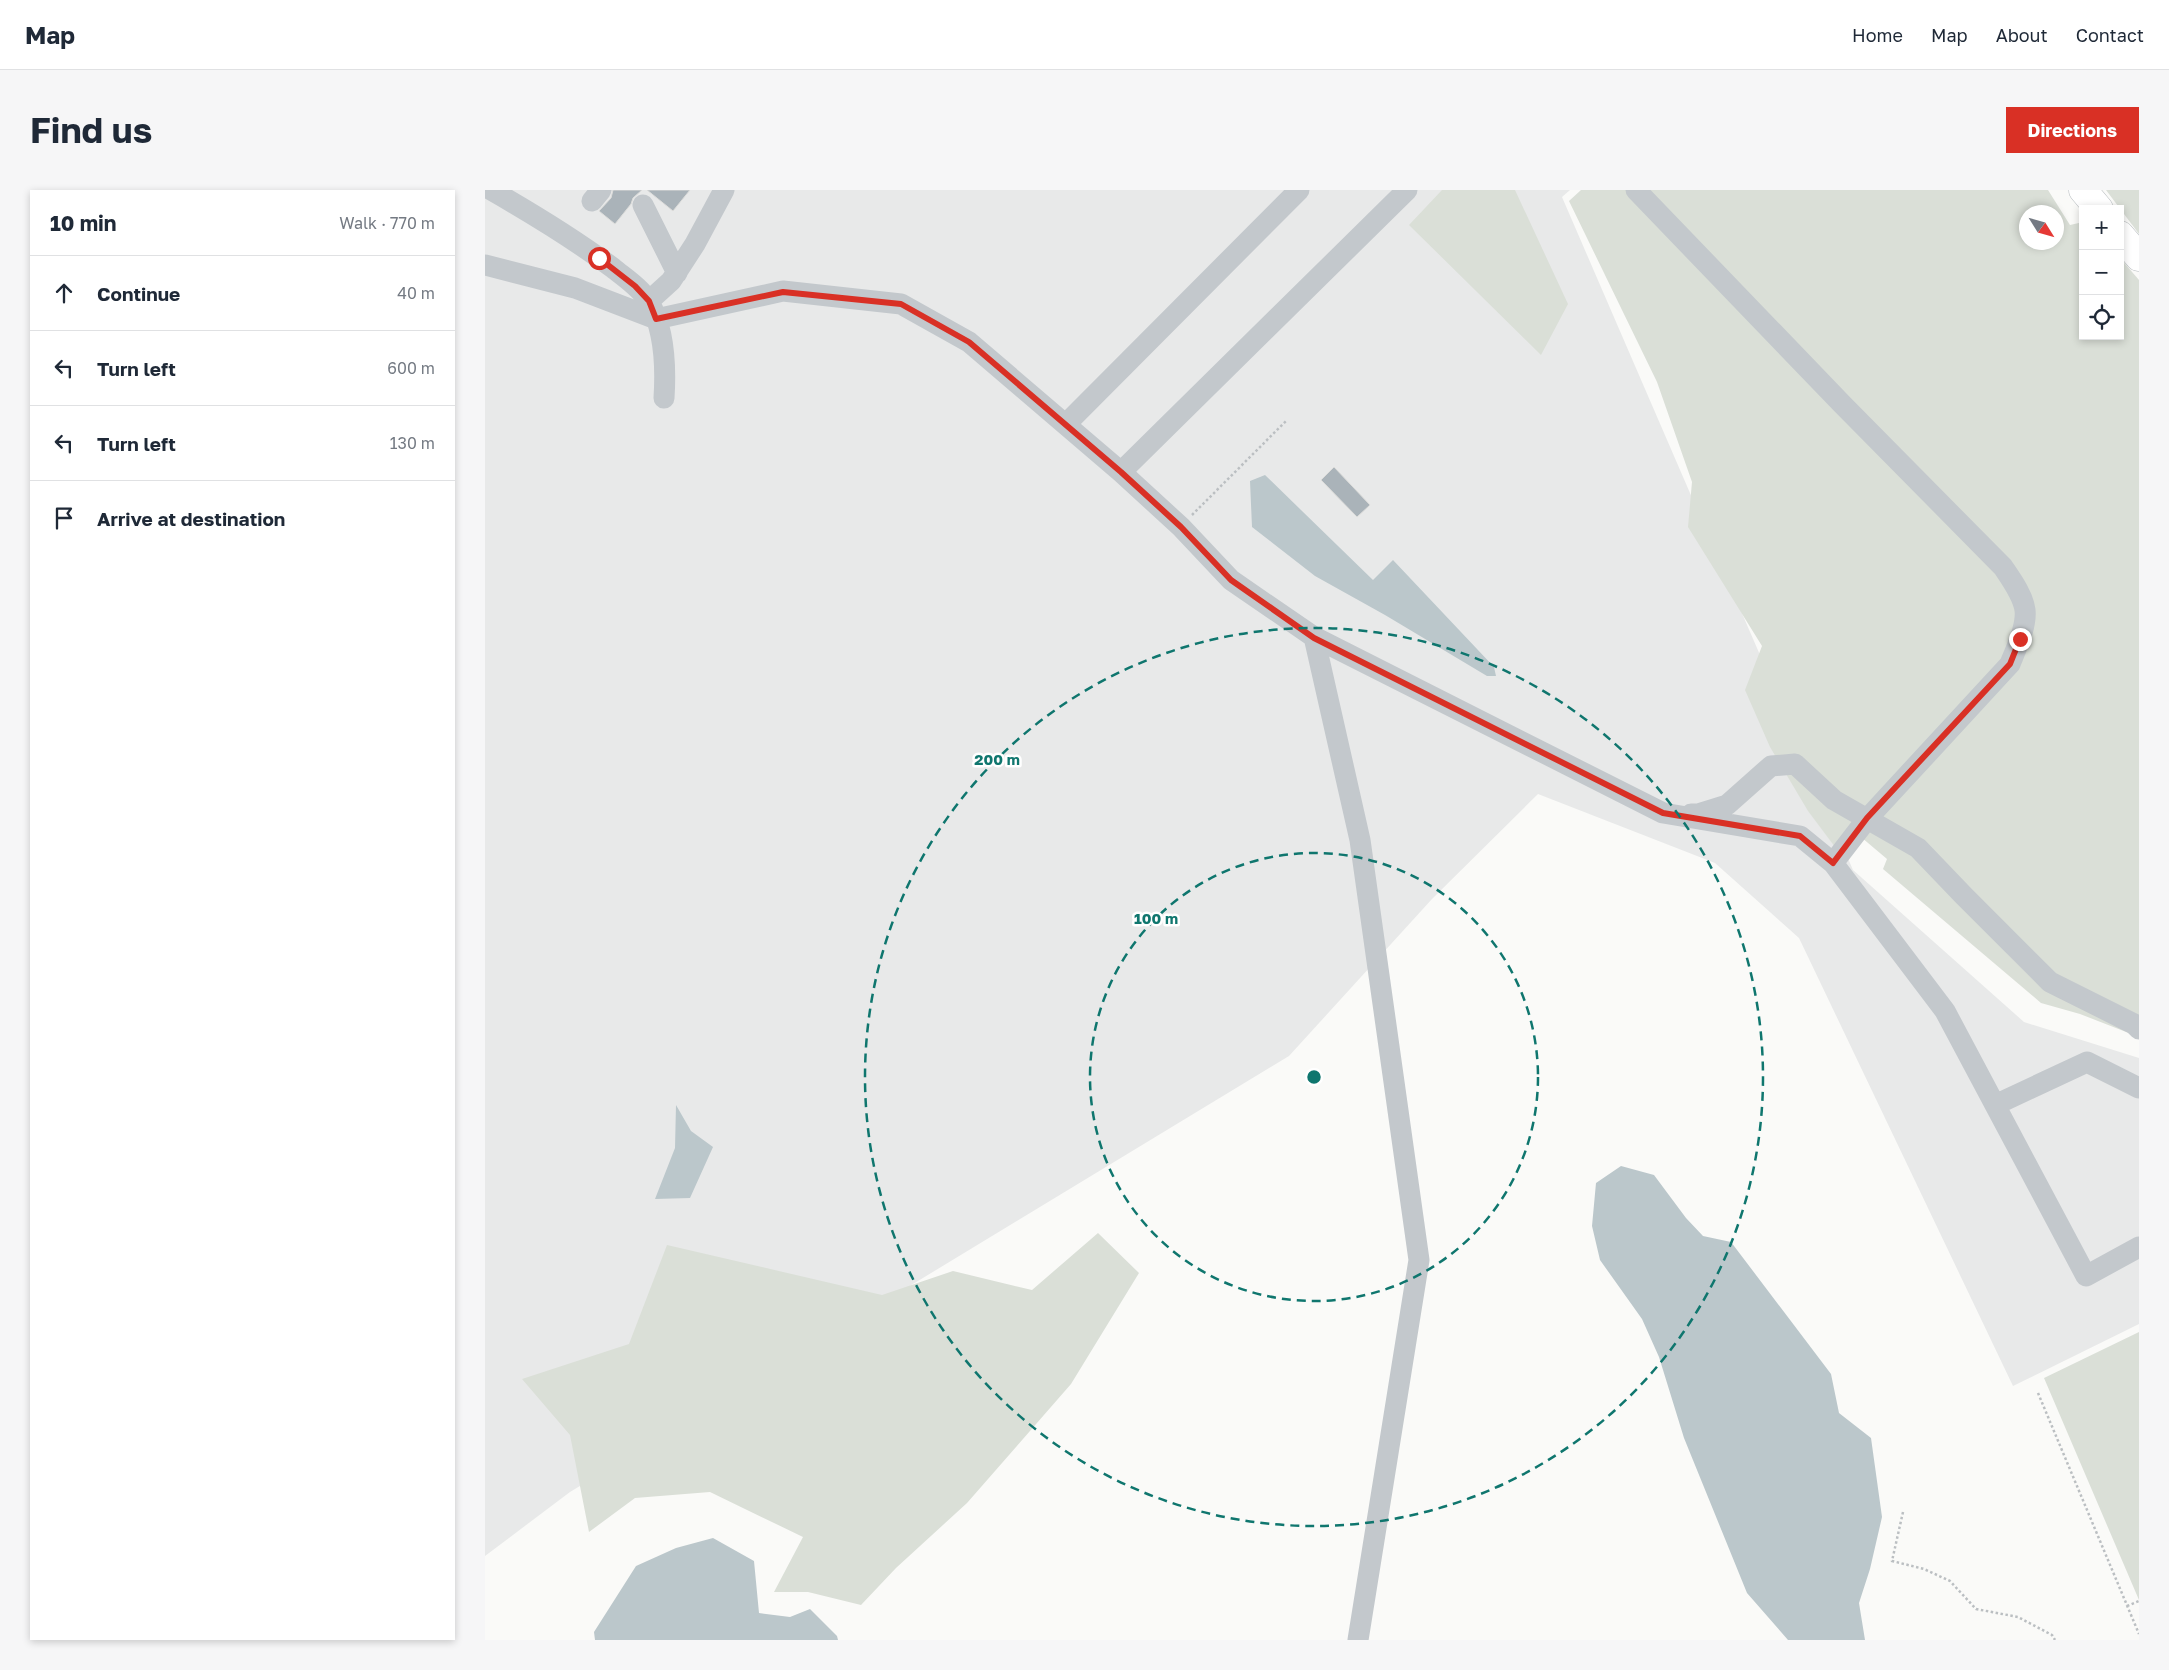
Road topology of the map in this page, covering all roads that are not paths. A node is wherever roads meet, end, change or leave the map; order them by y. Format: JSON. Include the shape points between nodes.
{"nodes":[{"id":1,"x":491,"y":190,"type":"edge"},
{"id":2,"x":724,"y":190,"type":"edge"},
{"id":3,"x":1299,"y":190,"type":"edge"},
{"id":4,"x":1407,"y":190,"type":"edge"},
{"id":5,"x":1636,"y":190,"type":"edge"},
{"id":6,"x":2083,"y":190,"type":"edge"},
{"id":7,"x":643,"y":205,"type":"dead end"},
{"id":8,"x":2096,"y":205,"type":"edge"},
{"id":9,"x":2124,"y":240,"type":"edge"},
{"id":10,"x":2139,"y":257,"type":"edge"},
{"id":11,"x":485,"y":265,"type":"edge"},
{"id":12,"x":677,"y":273,"type":"junction"},
{"id":13,"x":653,"y":310,"type":"junction"},
{"id":14,"x":664,"y":398,"type":"dead end"},
{"id":15,"x":1066,"y":424,"type":"junction"},
{"id":16,"x":1121,"y":472,"type":"junction"},
{"id":17,"x":1314,"y":638,"type":"junction"},
{"id":18,"x":1663,"y":813,"type":"junction"},
{"id":19,"x":1867,"y":818,"type":"junction"},
{"id":20,"x":1833,"y":863,"type":"junction"},
{"id":21,"x":2139,"y":1029,"type":"edge"},
{"id":22,"x":2139,"y":1088,"type":"edge"},
{"id":23,"x":1995,"y":1105,"type":"junction"},
{"id":24,"x":2139,"y":1247,"type":"edge"},
{"id":25,"x":1358,"y":1640,"type":"edge"}],
"edges":[{"from":1,"to":13,"type":"lane","via":[[599,258],[635,286]]},
{"from":2,"to":12,"type":"lane"},
{"from":3,"to":15,"type":"lane"},
{"from":4,"to":16,"type":"lane"},
{"from":5,"to":19,"type":"lane","via":[[2003,567],[2025,610],[2020,639],[2010,664]]},
{"from":6,"to":8,"type":"highway"},
{"from":7,"to":12,"type":"lane"},
{"from":9,"to":10,"type":"highway"},
{"from":11,"to":13,"type":"lane"},
{"from":12,"to":13,"type":"lane"},
{"from":13,"to":14,"type":"lane","via":[[664,355]]},
{"from":13,"to":15,"type":"lane","via":[[783,292],[901,304],[969,342]]},
{"from":15,"to":16,"type":"lane"},
{"from":16,"to":17,"type":"lane","via":[[1181,527],[1231,580]]},
{"from":17,"to":18,"type":"lane"},
{"from":17,"to":25,"type":"lane","via":[[1360,840],[1419,1260]]},
{"from":18,"to":19,"type":"lane","via":[[1699,814],[1727,805],[1771,766],[1795,764],[1834,800]]},
{"from":18,"to":20,"type":"lane","via":[[1800,836]]},
{"from":19,"to":20,"type":"lane"},
{"from":19,"to":21,"type":"lane","via":[[1918,848],[2050,982]]},
{"from":20,"to":23,"type":"lane","via":[[1945,1011]]},
{"from":22,"to":23,"type":"lane","via":[[2087,1062]]},
{"from":23,"to":24,"type":"lane","via":[[2086,1276]]}]}
